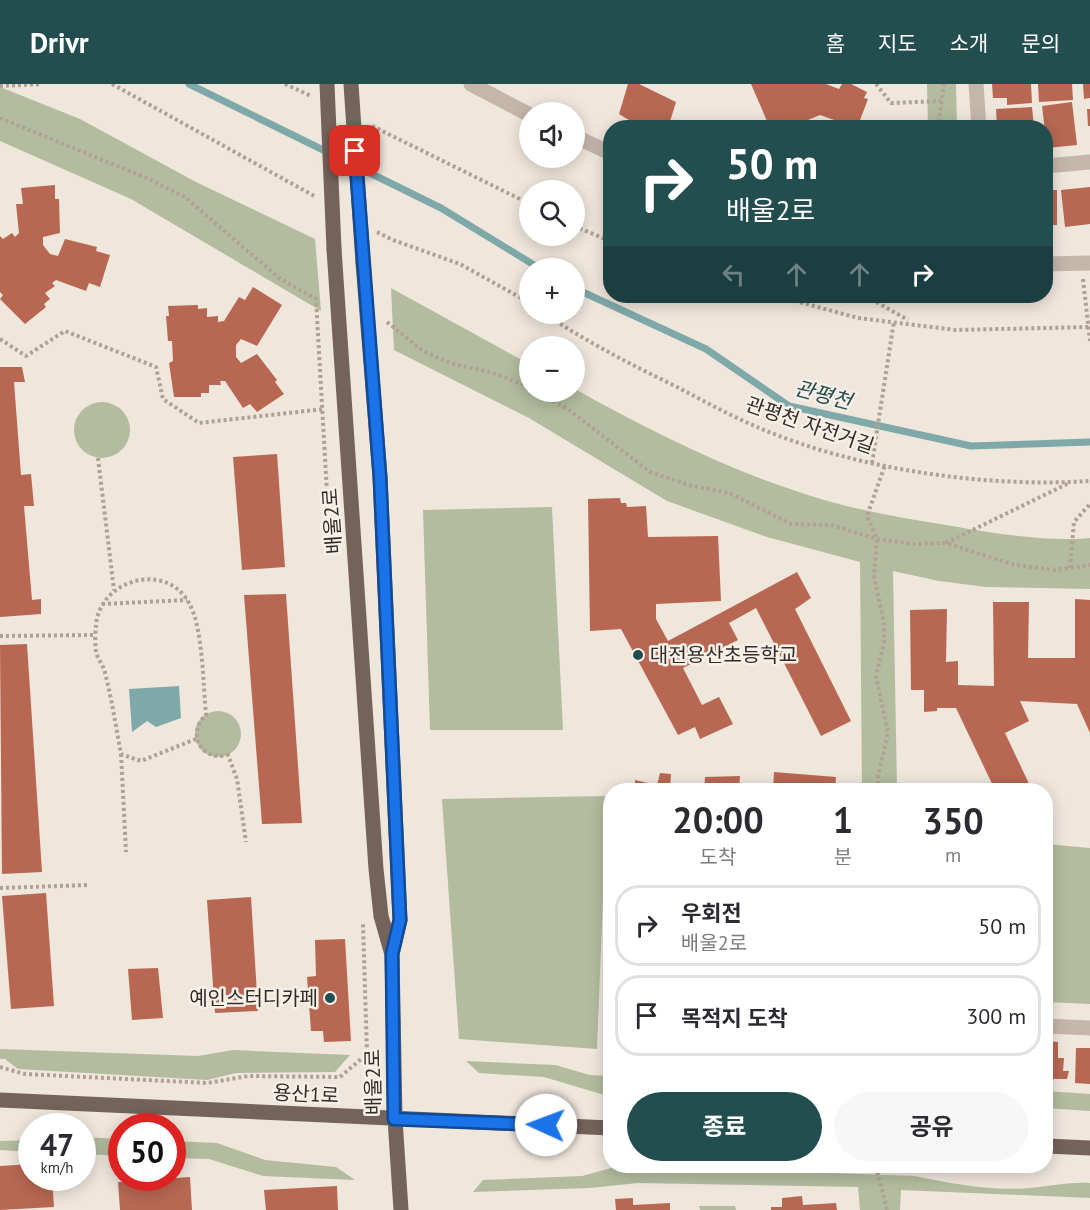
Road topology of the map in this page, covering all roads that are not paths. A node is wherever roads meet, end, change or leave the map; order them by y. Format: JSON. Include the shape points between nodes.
{"nodes":[{"id":1,"x":327,"y":84,"type":"edge"},
{"id":2,"x":351,"y":84,"type":"edge"},
{"id":3,"x":471,"y":84,"type":"edge"},
{"id":4,"x":976,"y":84,"type":"edge"},
{"id":5,"x":519,"y":109,"type":"edge"},
{"id":6,"x":978,"y":120,"type":"edge"},
{"id":7,"x":585,"y":141,"type":"edge"},
{"id":8,"x":603,"y":150,"type":"edge"},
{"id":9,"x":1090,"y":162,"type":"edge"},
{"id":10,"x":1053,"y":165,"type":"edge"},
{"id":11,"x":1086,"y":263,"type":"edge"},
{"id":12,"x":1053,"y":264,"type":"edge"},
{"id":13,"x":392,"y":954,"type":"junction"},
{"id":14,"x":1053,"y":1026,"type":"edge"},
{"id":15,"x":1090,"y":1028,"type":"edge"},
{"id":16,"x":0,"y":1100,"type":"edge"},
{"id":17,"x":394,"y":1119,"type":"junction"},
{"id":18,"x":603,"y":1128,"type":"edge"},
{"id":19,"x":1053,"y":1146,"type":"edge"},
{"id":20,"x":1090,"y":1148,"type":"edge"},
{"id":21,"x":401,"y":1210,"type":"edge"}],
"edges":[{"from":1,"to":13,"type":"main road","name":"배울2로","bridge":true,"via":[[334,249],[376,869],[381,916]]},
{"from":2,"to":13,"type":"main road","name":"배울2로","bridge":true,"via":[[380,477],[400,920]]},
{"from":3,"to":5,"type":"street"},
{"from":4,"to":6,"type":"street"},
{"from":7,"to":8,"type":"street"},
{"from":9,"to":10,"type":"street"},
{"from":11,"to":12,"type":"street"},
{"from":13,"to":17,"type":"main road","name":"배울2로"},
{"from":14,"to":15,"type":"street"},
{"from":16,"to":17,"type":"main road","name":"용산1로"},
{"from":17,"to":18,"type":"main road","name":"용산1로"},
{"from":17,"to":21,"type":"main road","name":"배울2로"},
{"from":19,"to":20,"type":"main road"}]}
